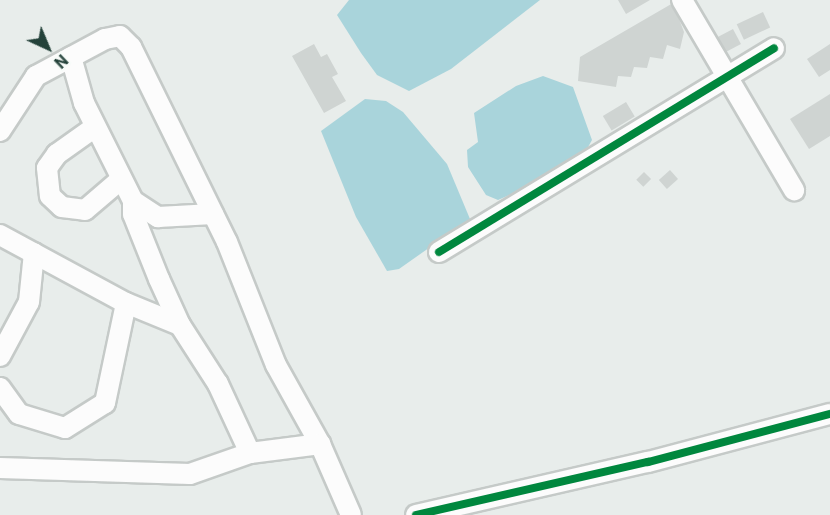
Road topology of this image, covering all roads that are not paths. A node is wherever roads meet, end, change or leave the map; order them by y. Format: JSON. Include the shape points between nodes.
{"nodes":[{"id":1,"x":682,"y":0,"type":"edge"},
{"id":2,"x":774,"y":48,"type":"dead end"},
{"id":3,"x":71,"y":57,"type":"junction"},
{"id":4,"x":726,"y":76,"type":"junction"},
{"id":5,"x":95,"y":127,"type":"junction"},
{"id":6,"x":0,"y":131,"type":"edge"},
{"id":7,"x":120,"y":180,"type":"junction"},
{"id":8,"x":794,"y":190,"type":"dead end"},
{"id":9,"x":134,"y":201,"type":"junction"},
{"id":10,"x":213,"y":214,"type":"junction"},
{"id":11,"x":0,"y":234,"type":"edge"},
{"id":12,"x":439,"y":252,"type":"dead end"},
{"id":13,"x":34,"y":253,"type":"junction"},
{"id":14,"x":126,"y":303,"type":"junction"},
{"id":15,"x":180,"y":325,"type":"junction"},
{"id":16,"x":0,"y":356,"type":"edge"},
{"id":17,"x":0,"y":388,"type":"edge"},
{"id":18,"x":830,"y":414,"type":"edge"},
{"id":19,"x":320,"y":444,"type":"junction"},
{"id":20,"x":250,"y":453,"type":"junction"},
{"id":21,"x":0,"y":468,"type":"edge"},
{"id":22,"x":351,"y":515,"type":"edge"},
{"id":23,"x":416,"y":515,"type":"edge"}],
"edges":[{"from":1,"to":4,"type":"street"},
{"from":2,"to":4,"type":"street"},
{"from":3,"to":5,"type":"street"},
{"from":3,"to":6,"type":"street","via":[[36,76]]},
{"from":3,"to":10,"type":"street","via":[[120,36],[131,47]]},
{"from":4,"to":8,"type":"street"},
{"from":4,"to":12,"type":"street"},
{"from":5,"to":7,"type":"street"},
{"from":5,"to":7,"type":"street","via":[[57,154],[46,168],[50,196],[62,207],[85,210]]},
{"from":7,"to":9,"type":"street"},
{"from":9,"to":10,"type":"street","via":[[158,217]]},
{"from":9,"to":15,"type":"street","via":[[146,251]]},
{"from":10,"to":19,"type":"street","via":[[276,365]]},
{"from":11,"to":13,"type":"street"},
{"from":13,"to":14,"type":"street"},
{"from":13,"to":16,"type":"street","via":[[29,302]]},
{"from":14,"to":15,"type":"street"},
{"from":14,"to":17,"type":"street","via":[[105,403],[65,428],[19,414]]},
{"from":15,"to":20,"type":"street","via":[[218,384]]},
{"from":18,"to":23,"type":"street","via":[[648,462]]},
{"from":19,"to":20,"type":"street"},
{"from":19,"to":22,"type":"street"},
{"from":20,"to":21,"type":"street","via":[[190,474]]}]}
